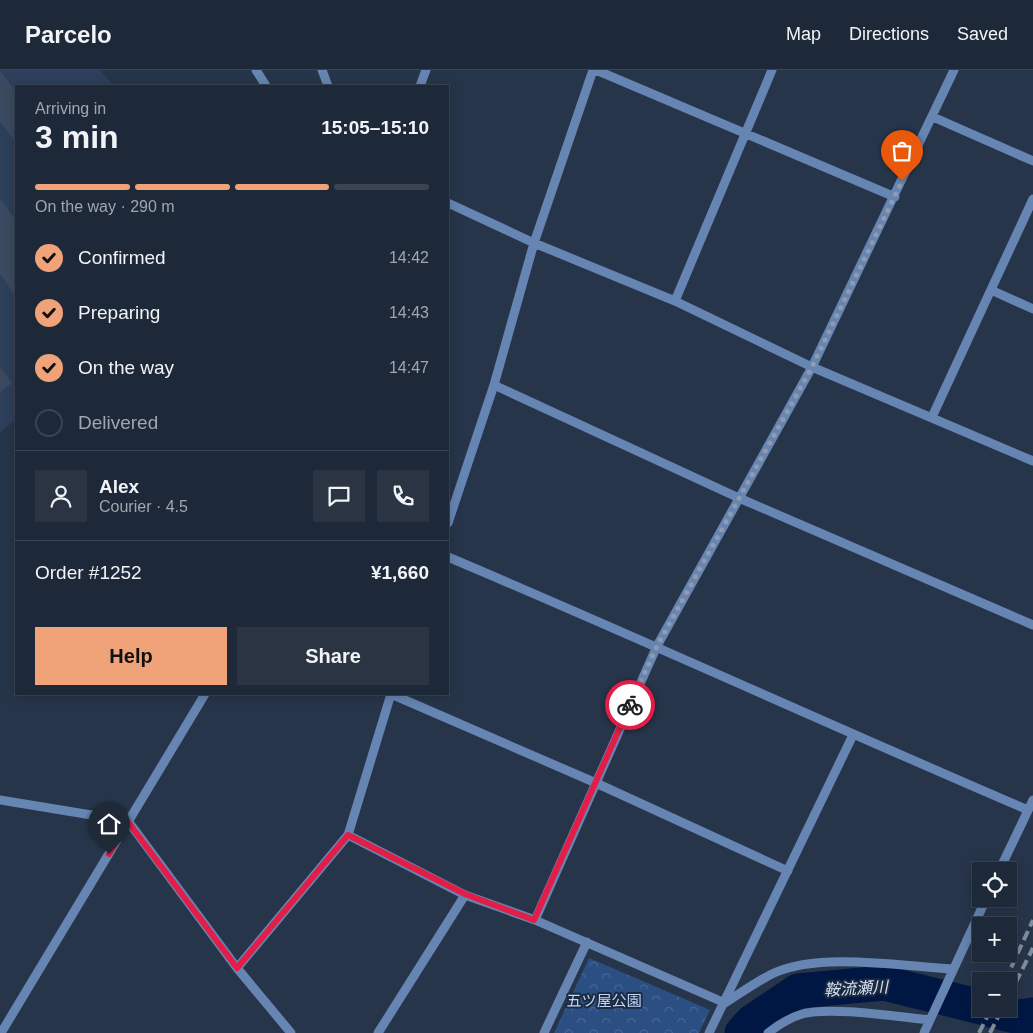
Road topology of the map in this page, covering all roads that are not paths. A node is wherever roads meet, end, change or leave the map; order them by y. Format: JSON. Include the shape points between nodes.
{"nodes":[{"id":1,"x":256,"y":70,"type":"edge"},
{"id":2,"x":322,"y":70,"type":"edge"},
{"id":3,"x":426,"y":70,"type":"edge"},
{"id":4,"x":594,"y":70,"type":"edge"},
{"id":5,"x":772,"y":70,"type":"edge"},
{"id":6,"x":954,"y":70,"type":"edge"},
{"id":7,"x":265,"y":85,"type":"edge"},
{"id":8,"x":328,"y":85,"type":"edge"},
{"id":9,"x":420,"y":85,"type":"edge"},
{"id":10,"x":933,"y":117,"type":"junction"},
{"id":11,"x":743,"y":134,"type":"junction"},
{"id":12,"x":1033,"y":161,"type":"edge"},
{"id":13,"x":895,"y":197,"type":"junction"},
{"id":14,"x":1033,"y":199,"type":"edge"},
{"id":15,"x":449,"y":203,"type":"edge"},
{"id":16,"x":534,"y":244,"type":"junction"},
{"id":17,"x":991,"y":290,"type":"junction"},
{"id":18,"x":675,"y":301,"type":"junction"},
{"id":19,"x":1033,"y":309,"type":"edge"},
{"id":20,"x":812,"y":367,"type":"junction"},
{"id":21,"x":494,"y":385,"type":"junction"},
{"id":22,"x":932,"y":417,"type":"junction"},
{"id":23,"x":1033,"y":461,"type":"edge"},
{"id":24,"x":739,"y":498,"type":"junction"},
{"id":25,"x":449,"y":520,"type":"edge"},
{"id":26,"x":449,"y":557,"type":"edge"},
{"id":27,"x":1033,"y":626,"type":"edge"},
{"id":28,"x":657,"y":646,"type":"junction"},
{"id":29,"x":205,"y":695,"type":"edge"},
{"id":30,"x":391,"y":695,"type":"edge"},
{"id":31,"x":393,"y":695,"type":"edge"},
{"id":32,"x":853,"y":735,"type":"junction"},
{"id":33,"x":596,"y":782,"type":"junction"},
{"id":34,"x":0,"y":800,"type":"edge"},
{"id":35,"x":1033,"y":800,"type":"edge"},
{"id":36,"x":1028,"y":810,"type":"junction"},
{"id":37,"x":128,"y":822,"type":"junction"},
{"id":38,"x":348,"y":835,"type":"junction"},
{"id":39,"x":1003,"y":862,"type":"edge"},
{"id":40,"x":788,"y":871,"type":"junction"},
{"id":41,"x":465,"y":894,"type":"junction"},
{"id":42,"x":982,"y":907,"type":"edge"},
{"id":43,"x":534,"y":920,"type":"junction"},
{"id":44,"x":587,"y":942,"type":"junction"},
{"id":45,"x":237,"y":968,"type":"junction"},
{"id":46,"x":952,"y":970,"type":"junction"},
{"id":47,"x":725,"y":1003,"type":"junction"},
{"id":48,"x":931,"y":1018,"type":"junction"},
{"id":49,"x":1,"y":1033,"type":"edge"},
{"id":50,"x":291,"y":1033,"type":"edge"},
{"id":51,"x":378,"y":1033,"type":"edge"},
{"id":52,"x":544,"y":1033,"type":"edge"},
{"id":53,"x":709,"y":1033,"type":"edge"},
{"id":54,"x":768,"y":1033,"type":"edge"},
{"id":55,"x":924,"y":1033,"type":"edge"}],
"edges":[{"from":1,"to":7,"type":"street"},
{"from":2,"to":8,"type":"street"},
{"from":3,"to":9,"type":"street"},
{"from":4,"to":11,"type":"street"},
{"from":4,"to":16,"type":"street"},
{"from":5,"to":11,"type":"street"},
{"from":6,"to":10,"type":"street"},
{"from":10,"to":12,"type":"street"},
{"from":10,"to":13,"type":"street"},
{"from":11,"to":13,"type":"street"},
{"from":11,"to":18,"type":"street"},
{"from":13,"to":20,"type":"street"},
{"from":14,"to":17,"type":"street"},
{"from":15,"to":16,"type":"street"},
{"from":16,"to":18,"type":"street"},
{"from":16,"to":21,"type":"street"},
{"from":17,"to":19,"type":"street"},
{"from":17,"to":22,"type":"street"},
{"from":18,"to":20,"type":"street"},
{"from":20,"to":22,"type":"street"},
{"from":20,"to":24,"type":"street"},
{"from":21,"to":24,"type":"street"},
{"from":21,"to":25,"type":"street"},
{"from":22,"to":23,"type":"street"},
{"from":24,"to":27,"type":"street"},
{"from":24,"to":28,"type":"street"},
{"from":26,"to":28,"type":"street"},
{"from":28,"to":32,"type":"street"},
{"from":28,"to":33,"type":"street"},
{"from":29,"to":37,"type":"street"},
{"from":30,"to":38,"type":"street"},
{"from":31,"to":33,"type":"street"},
{"from":32,"to":36,"type":"street"},
{"from":32,"to":40,"type":"street"},
{"from":33,"to":40,"type":"street"},
{"from":33,"to":43,"type":"street"},
{"from":34,"to":37,"type":"street"},
{"from":35,"to":36,"type":"street"},
{"from":36,"to":39,"type":"street"},
{"from":37,"to":45,"type":"street"},
{"from":37,"to":49,"type":"street"},
{"from":38,"to":41,"type":"street"},
{"from":38,"to":45,"type":"street"},
{"from":40,"to":47,"type":"street"},
{"from":41,"to":43,"type":"street"},
{"from":41,"to":51,"type":"street"},
{"from":42,"to":46,"type":"street"},
{"from":43,"to":44,"type":"street"},
{"from":44,"to":47,"type":"street"},
{"from":44,"to":52,"type":"street"},
{"from":45,"to":50,"type":"street"},
{"from":46,"to":47,"type":"street","via":[[816,962],[775,972]]},
{"from":46,"to":48,"type":"street"},
{"from":47,"to":53,"type":"street"},
{"from":48,"to":54,"type":"street","via":[[824,1011],[802,1014]]},
{"from":48,"to":55,"type":"street"}]}
